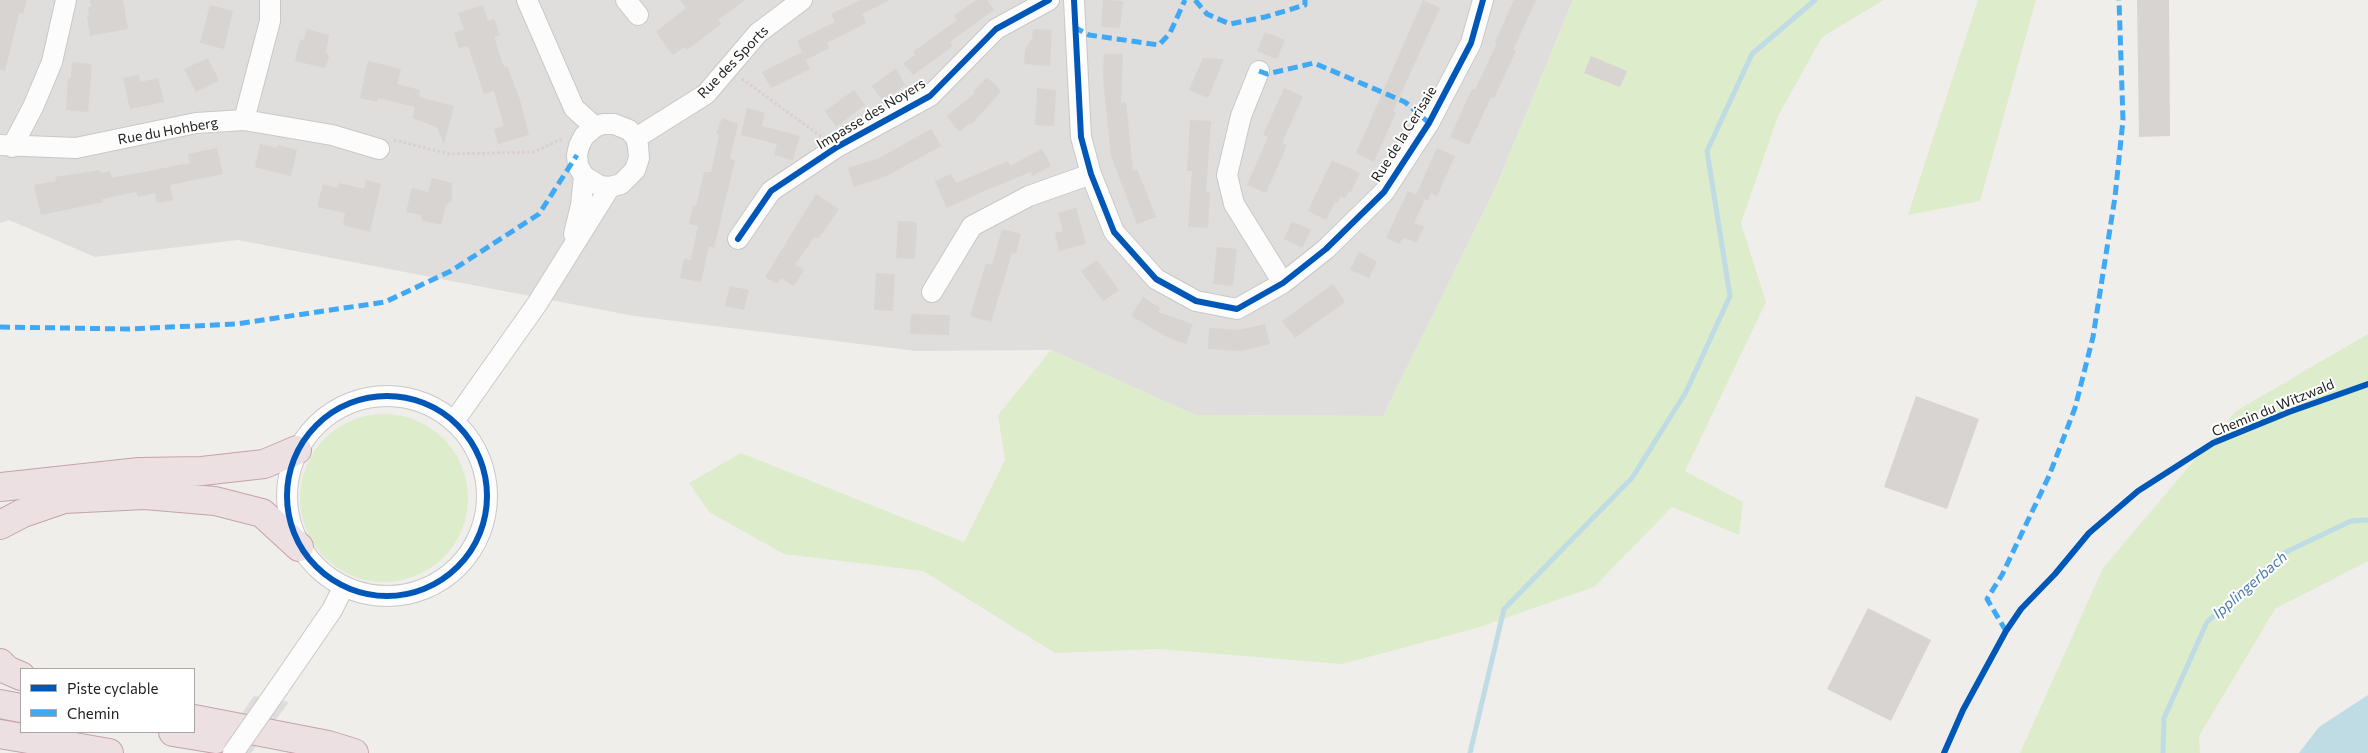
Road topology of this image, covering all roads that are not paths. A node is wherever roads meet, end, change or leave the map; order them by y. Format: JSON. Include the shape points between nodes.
{"nodes":[{"id":1,"x":66,"y":0,"type":"edge"},
{"id":2,"x":270,"y":0,"type":"edge"},
{"id":3,"x":527,"y":0,"type":"edge"},
{"id":4,"x":1049,"y":0,"type":"edge"},
{"id":5,"x":1074,"y":0,"type":"edge"},
{"id":6,"x":1483,"y":0,"type":"edge"},
{"id":7,"x":797,"y":2,"type":"edge"},
{"id":8,"x":1258,"y":71,"type":"dead end"},
{"id":9,"x":244,"y":120,"type":"junction"},
{"id":10,"x":594,"y":127,"type":"junction"},
{"id":11,"x":636,"y":138,"type":"junction"},
{"id":12,"x":6,"y":146,"type":"edge"},
{"id":13,"x":378,"y":149,"type":"road end"},
{"id":14,"x":1091,"y":174,"type":"junction"},
{"id":15,"x":584,"y":176,"type":"junction"},
{"id":16,"x":610,"y":187,"type":"junction"},
{"id":17,"x":738,"y":239,"type":"dead end"},
{"id":18,"x":566,"y":258,"type":"junction"},
{"id":19,"x":1283,"y":283,"type":"junction"},
{"id":20,"x":932,"y":292,"type":"dead end"},
{"id":21,"x":455,"y":420,"type":"junction"},
{"id":22,"x":297,"y":450,"type":"junction"},
{"id":23,"x":0,"y":487,"type":"edge"},
{"id":24,"x":0,"y":525,"type":"edge"},
{"id":25,"x":300,"y":547,"type":"junction"},
{"id":26,"x":343,"y":588,"type":"junction"},
{"id":27,"x":0,"y":663,"type":"edge"},
{"id":28,"x":20,"y":676,"type":"edge"},
{"id":29,"x":0,"y":704,"type":"edge"},
{"id":30,"x":20,"y":708,"type":"edge"},
{"id":31,"x":195,"y":719,"type":"edge"},
{"id":32,"x":179,"y":733,"type":"edge"},
{"id":33,"x":0,"y":734,"type":"edge"},
{"id":34,"x":0,"y":751,"type":"edge"},
{"id":35,"x":14,"y":753,"type":"edge"},
{"id":36,"x":109,"y":753,"type":"edge"},
{"id":37,"x":233,"y":753,"type":"edge"},
{"id":38,"x":307,"y":753,"type":"edge"},
{"id":39,"x":354,"y":753,"type":"edge"}],
"edges":[{"from":1,"to":12,"type":"street","via":[[52,62],[33,106]]},
{"from":2,"to":9,"type":"street","via":[[270,21]]},
{"from":3,"to":10,"type":"street","via":[[574,108]]},
{"from":4,"to":17,"type":"street","name":"Impasse des Noyers","via":[[996,29],[930,96],[837,147],[771,191]]},
{"from":5,"to":14,"type":"street","name":"Rue de la Cerisaie","via":[[1081,137]]},
{"from":6,"to":19,"type":"street","name":"Rue de la Cerisaie","via":[[1471,43],[1429,122],[1384,192],[1326,249]]},
{"from":7,"to":11,"type":"street","name":"Rue des Sports","via":[[758,33],[706,94]]},
{"from":8,"to":19,"type":"street","via":[[1241,116],[1227,175],[1234,204]]},
{"from":9,"to":12,"type":"street","name":"Rue du Hohberg","via":[[196,123],[76,148]]},
{"from":9,"to":13,"type":"street","name":"Rue du Hohberg","via":[[332,135]]},
{"from":10,"to":11,"type":"street","via":[[614,124]]},
{"from":10,"to":15,"type":"street","via":[[578,146],[578,166]]},
{"from":11,"to":16,"type":"street","via":[[639,158],[636,170],[628,179]]},
{"from":14,"to":19,"type":"street","name":"Rue de la Cerisaie","via":[[1114,232],[1156,280],[1196,302],[1237,309]]},
{"from":14,"to":20,"type":"street","via":[[1030,196],[972,226]]},
{"from":15,"to":16,"type":"street","via":[[600,186]]},
{"from":15,"to":18,"type":"street","via":[[581,205]]},
{"from":16,"to":18,"type":"street"},
{"from":18,"to":21,"type":"street"},
{"from":21,"to":22,"type":"street","via":[[423,401],[388,394],[348,402],[316,424]]},
{"from":21,"to":26,"type":"street","via":[[475,446],[486,472],[488,505],[482,530],[463,564],[435,586],[393,598]]},
{"from":22,"to":23,"type":"highway","via":[[264,464],[202,471],[139,472]]},
{"from":22,"to":25,"type":"street","via":[[286,483],[287,512]]},
{"from":24,"to":25,"type":"highway","via":[[64,499],[153,496],[215,501],[262,512]]},
{"from":25,"to":26,"type":"street","via":[[322,574]]},
{"from":26,"to":37,"type":"street","bridge":true,"via":[[332,610]]},
{"from":27,"to":28,"type":"highway"},
{"from":29,"to":30,"type":"highway"},
{"from":31,"to":39,"type":"highway"},
{"from":32,"to":38,"type":"highway"},
{"from":33,"to":36,"type":"highway"},
{"from":34,"to":35,"type":"highway"}]}
